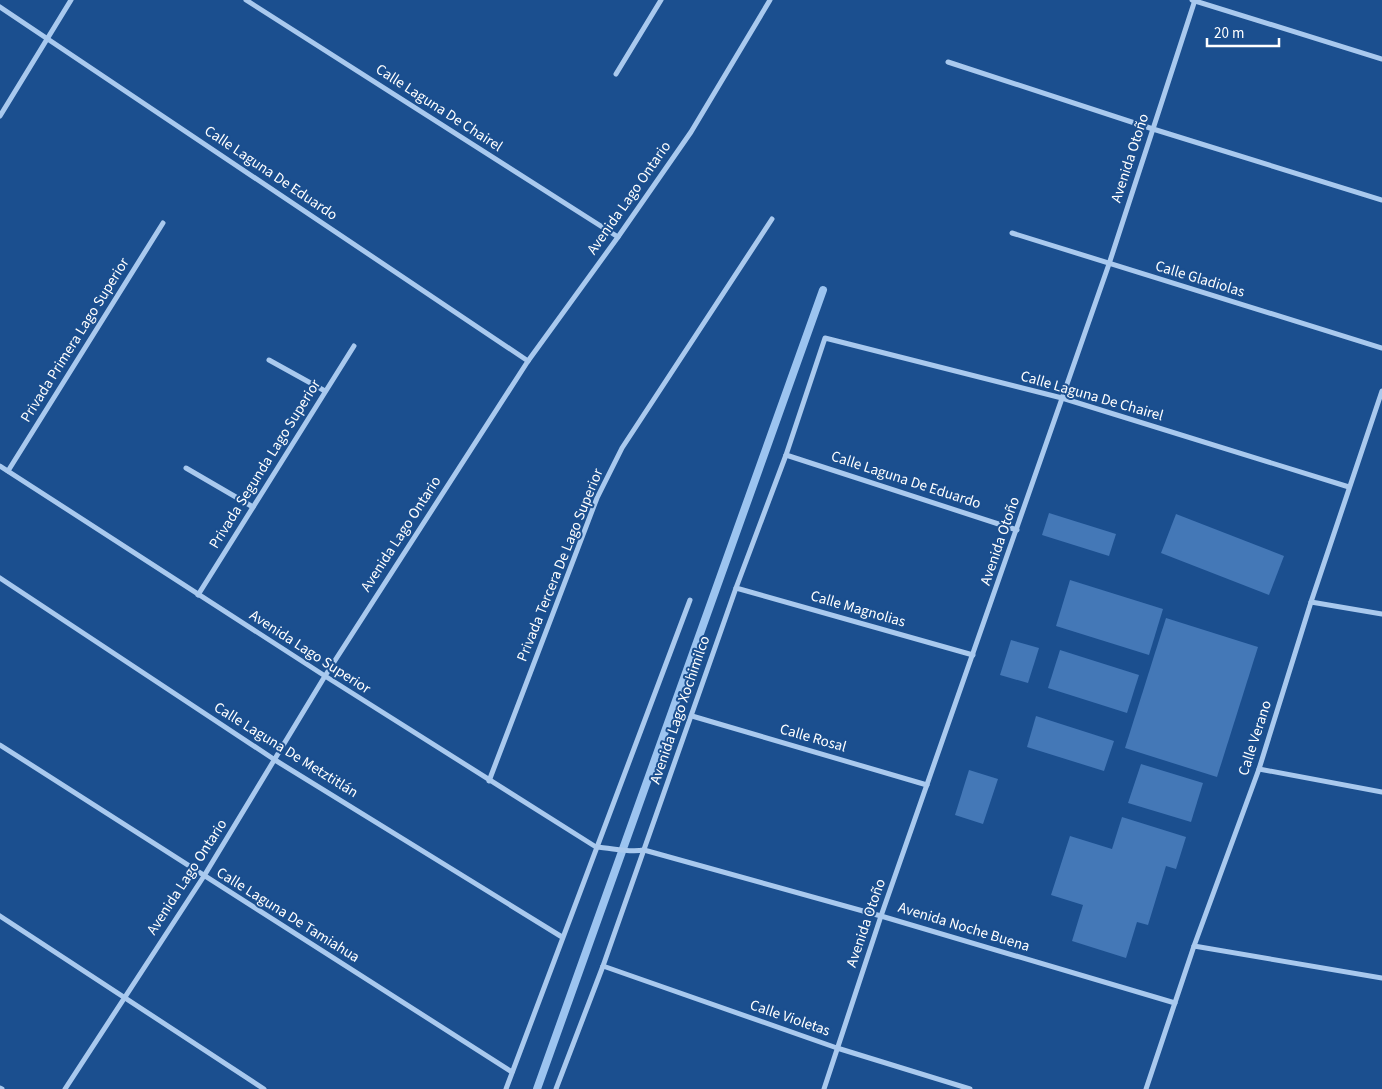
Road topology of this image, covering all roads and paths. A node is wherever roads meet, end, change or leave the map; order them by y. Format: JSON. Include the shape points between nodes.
{"nodes":[{"id":1,"x":71,"y":0,"type":"edge"},
{"id":2,"x":246,"y":0,"type":"edge"},
{"id":3,"x":661,"y":0,"type":"edge"},
{"id":4,"x":770,"y":0,"type":"edge"},
{"id":5,"x":1194,"y":0,"type":"edge"},
{"id":6,"x":0,"y":7,"type":"edge"},
{"id":7,"x":48,"y":38,"type":"junction"},
{"id":8,"x":1382,"y":59,"type":"edge"},
{"id":9,"x":948,"y":62,"type":"dead end"},
{"id":10,"x":616,"y":74,"type":"dead end"},
{"id":11,"x":0,"y":116,"type":"edge"},
{"id":12,"x":1153,"y":129,"type":"junction"},
{"id":13,"x":1382,"y":200,"type":"edge"},
{"id":14,"x":772,"y":219,"type":"dead end"},
{"id":15,"x":163,"y":223,"type":"dead end"},
{"id":16,"x":1012,"y":233,"type":"dead end"},
{"id":17,"x":618,"y":237,"type":"junction"},
{"id":18,"x":1109,"y":264,"type":"junction"},
{"id":19,"x":825,"y":338,"type":"joint"},
{"id":20,"x":354,"y":346,"type":"dead end"},
{"id":21,"x":1382,"y":348,"type":"edge"},
{"id":22,"x":269,"y":360,"type":"dead end"},
{"id":23,"x":528,"y":361,"type":"junction"},
{"id":24,"x":325,"y":391,"type":"junction"},
{"id":25,"x":1382,"y":391,"type":"edge"},
{"id":26,"x":1062,"y":398,"type":"junction"},
{"id":27,"x":1374,"y":411,"type":"junction"},
{"id":28,"x":1382,"y":412,"type":"edge"},
{"id":29,"x":786,"y":455,"type":"junction"},
{"id":30,"x":0,"y":466,"type":"edge"},
{"id":31,"x":186,"y":468,"type":"dead end"},
{"id":32,"x":8,"y":471,"type":"junction"},
{"id":33,"x":1349,"y":487,"type":"junction"},
{"id":34,"x":253,"y":507,"type":"junction"},
{"id":35,"x":1018,"y":530,"type":"junction"},
{"id":36,"x":0,"y":578,"type":"edge"},
{"id":37,"x":736,"y":588,"type":"junction"},
{"id":38,"x":198,"y":595,"type":"junction"},
{"id":39,"x":690,"y":600,"type":"dead end"},
{"id":40,"x":1311,"y":602,"type":"junction"},
{"id":41,"x":1382,"y":614,"type":"edge"},
{"id":42,"x":973,"y":655,"type":"junction"},
{"id":43,"x":325,"y":676,"type":"junction"},
{"id":44,"x":692,"y":716,"type":"junction"},
{"id":45,"x":0,"y":746,"type":"edge"},
{"id":46,"x":275,"y":760,"type":"junction"},
{"id":47,"x":1259,"y":769,"type":"junction"},
{"id":48,"x":488,"y":780,"type":"junction"},
{"id":49,"x":928,"y":785,"type":"junction"},
{"id":50,"x":1382,"y":792,"type":"edge"},
{"id":51,"x":596,"y":847,"type":"junction"},
{"id":52,"x":644,"y":850,"type":"junction"},
{"id":53,"x":630,"y":852,"type":"joint"},
{"id":54,"x":204,"y":876,"type":"junction"},
{"id":55,"x":0,"y":916,"type":"edge"},
{"id":56,"x":882,"y":916,"type":"junction"},
{"id":57,"x":562,"y":937,"type":"junction"},
{"id":58,"x":1194,"y":946,"type":"junction"},
{"id":59,"x":603,"y":966,"type":"junction"},
{"id":60,"x":1382,"y":978,"type":"edge"},
{"id":61,"x":124,"y":997,"type":"junction"},
{"id":62,"x":1175,"y":1003,"type":"junction"},
{"id":63,"x":837,"y":1048,"type":"junction"},
{"id":64,"x":512,"y":1072,"type":"junction"},
{"id":65,"x":65,"y":1089,"type":"edge"},
{"id":66,"x":264,"y":1089,"type":"edge"},
{"id":67,"x":506,"y":1089,"type":"edge"},
{"id":68,"x":556,"y":1089,"type":"edge"},
{"id":69,"x":824,"y":1089,"type":"edge"},
{"id":70,"x":970,"y":1089,"type":"edge"},
{"id":71,"x":1146,"y":1089,"type":"edge"}],
"edges":[{"from":1,"to":7,"type":"street"},
{"from":2,"to":17,"type":"street","name":"Calle Laguna De Chairel"},
{"from":3,"to":10,"type":"street"},
{"from":4,"to":17,"type":"street","name":"Avenida Lago Ontario","via":[[691,132]]},
{"from":5,"to":8,"type":"street"},
{"from":5,"to":12,"type":"street","name":"Avenida Otoño"},
{"from":6,"to":7,"type":"street","name":"Calle Laguna De Eduardo"},
{"from":7,"to":11,"type":"street"},
{"from":7,"to":23,"type":"street","name":"Calle Laguna De Eduardo"},
{"from":9,"to":12,"type":"street"},
{"from":12,"to":13,"type":"street"},
{"from":12,"to":18,"type":"street","name":"Avenida Otoño"},
{"from":14,"to":48,"type":"street","name":"Privada Tercera De Lago Superior","via":[[622,448],[597,498]]},
{"from":15,"to":32,"type":"street","name":"Privada Primera Lago Superior"},
{"from":16,"to":18,"type":"street","name":"Calle Gladiolas"},
{"from":17,"to":23,"type":"street","name":"Avenida Lago Ontario"},
{"from":18,"to":21,"type":"street","name":"Calle Gladiolas"},
{"from":18,"to":26,"type":"street","name":"Avenida Otoño"},
{"from":19,"to":26,"type":"street","name":"Calle Laguna De Chairel"},
{"from":19,"to":29,"type":"street","name":"Avenida Lago Xochimilco"},
{"from":20,"to":24,"type":"street","name":"Privada Segunda Lago Superior"},
{"from":22,"to":24,"type":"street"},
{"from":23,"to":43,"type":"street","name":"Avenida Lago Ontario"},
{"from":24,"to":34,"type":"street","name":"Privada Segunda Lago Superior"},
{"from":25,"to":27,"type":"street","name":"Calle Verano"},
{"from":26,"to":33,"type":"street","name":"Calle Laguna De Chairel"},
{"from":26,"to":35,"type":"street","name":"Avenida Otoño"},
{"from":27,"to":28,"type":"street"},
{"from":27,"to":33,"type":"street","name":"Calle Verano"},
{"from":29,"to":35,"type":"street","name":"Calle Laguna De Eduardo"},
{"from":29,"to":37,"type":"street","name":"Avenida Lago Xochimilco"},
{"from":30,"to":32,"type":"street","name":"Avenida Lago Superior"},
{"from":31,"to":34,"type":"street"},
{"from":32,"to":38,"type":"street","name":"Avenida Lago Superior"},
{"from":33,"to":40,"type":"street","name":"Calle Verano"},
{"from":34,"to":38,"type":"street","name":"Privada Segunda Lago Superior"},
{"from":35,"to":42,"type":"street","name":"Avenida Otoño"},
{"from":36,"to":46,"type":"street","name":"Calle Laguna De Metztitlán"},
{"from":37,"to":42,"type":"street","name":"Calle Magnolias"},
{"from":37,"to":44,"type":"street","name":"Avenida Lago Xochimilco"},
{"from":38,"to":43,"type":"street","name":"Avenida Lago Superior"},
{"from":39,"to":51,"type":"street","name":"Avenida Lago Xochimilco"},
{"from":40,"to":41,"type":"street"},
{"from":40,"to":47,"type":"street","name":"Calle Verano"},
{"from":42,"to":49,"type":"street","name":"Avenida Otoño"},
{"from":43,"to":46,"type":"street","name":"Avenida Lago Ontario"},
{"from":43,"to":48,"type":"street","name":"Avenida Lago Superior"},
{"from":44,"to":49,"type":"street","name":"Calle Rosal"},
{"from":44,"to":52,"type":"street","name":"Avenida Lago Xochimilco"},
{"from":45,"to":54,"type":"street","name":"Calle Laguna De Tamiahua"},
{"from":46,"to":54,"type":"street","name":"Avenida Lago Ontario"},
{"from":46,"to":57,"type":"street","name":"Calle Laguna De Metztitlán"},
{"from":47,"to":50,"type":"street"},
{"from":47,"to":58,"type":"street","name":"Calle Verano"},
{"from":48,"to":51,"type":"street","name":"Avenida Lago Superior"},
{"from":49,"to":56,"type":"street","name":"Avenida Otoño"},
{"from":51,"to":53,"type":"street","name":"Avenida Lago Superior"},
{"from":51,"to":57,"type":"street","name":"Avenida Lago Xochimilco"},
{"from":52,"to":53,"type":"street","name":"Avenida Noche Buena"},
{"from":52,"to":56,"type":"street","name":"Avenida Noche Buena"},
{"from":52,"to":59,"type":"street","name":"Avenida Lago Xochimilco"},
{"from":54,"to":61,"type":"street","name":"Avenida Lago Ontario"},
{"from":54,"to":64,"type":"street","name":"Calle Laguna De Tamiahua"},
{"from":55,"to":61,"type":"street"},
{"from":56,"to":62,"type":"street","name":"Avenida Noche Buena"},
{"from":56,"to":63,"type":"street","name":"Avenida Otoño"},
{"from":57,"to":64,"type":"street","name":"Avenida Lago Xochimilco"},
{"from":58,"to":60,"type":"street"},
{"from":58,"to":62,"type":"street","name":"Calle Verano"},
{"from":59,"to":63,"type":"street","name":"Calle Violetas"},
{"from":59,"to":68,"type":"street","name":"Avenida Lago Xochimilco"},
{"from":61,"to":65,"type":"street","name":"Avenida Lago Ontario"},
{"from":61,"to":66,"type":"street"},
{"from":62,"to":71,"type":"street","name":"Calle Verano"},
{"from":63,"to":69,"type":"street","name":"Avenida Otoño"},
{"from":63,"to":70,"type":"street","name":"Calle Violetas"},
{"from":64,"to":67,"type":"street","name":"Avenida Lago Xochimilco"}]}
